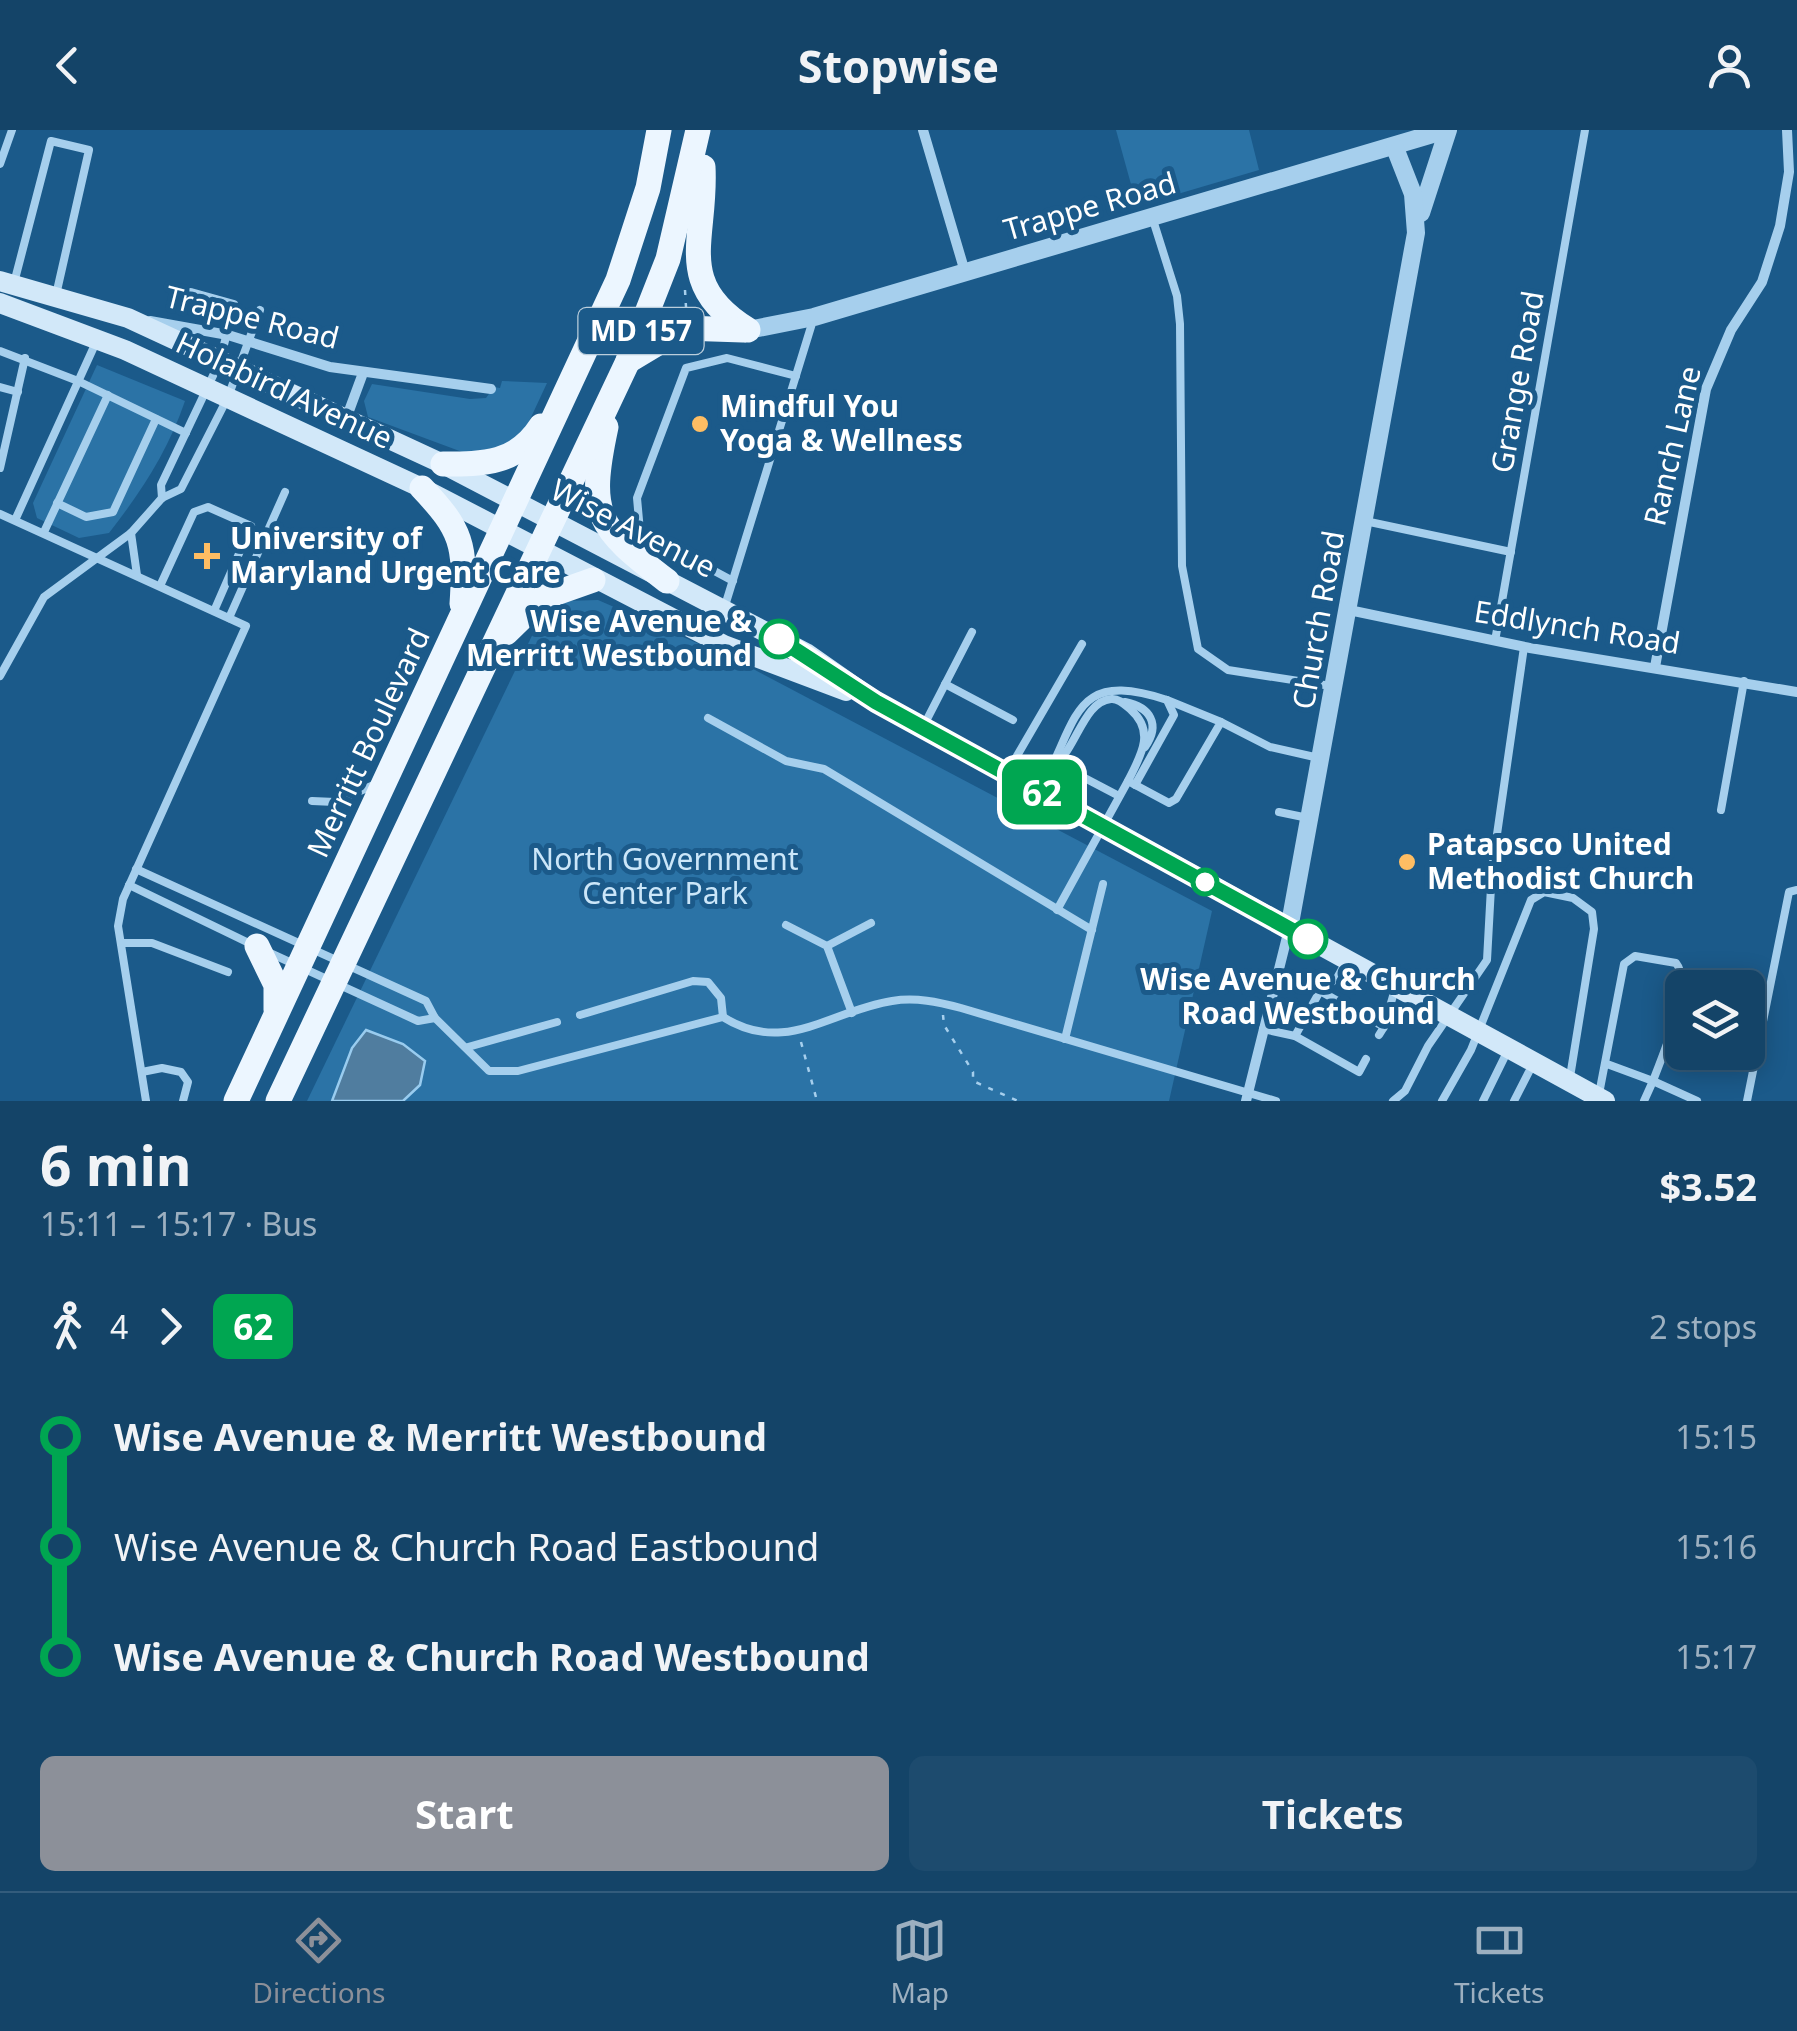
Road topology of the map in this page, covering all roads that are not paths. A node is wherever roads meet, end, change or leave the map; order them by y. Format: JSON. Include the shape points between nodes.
{"nodes":[{"id":1,"x":12,"y":130,"type":"edge"},
{"id":2,"x":660,"y":130,"type":"edge"},
{"id":3,"x":699,"y":130,"type":"edge"},
{"id":4,"x":923,"y":130,"type":"edge"},
{"id":5,"x":1385,"y":130,"type":"edge"},
{"id":6,"x":1447,"y":130,"type":"edge"},
{"id":7,"x":1584,"y":130,"type":"edge"},
{"id":8,"x":1786,"y":130,"type":"edge"},
{"id":9,"x":1395,"y":148,"type":"junction"},
{"id":10,"x":0,"y":164,"type":"edge"},
{"id":11,"x":1152,"y":218,"type":"junction"},
{"id":12,"x":1416,"y":233,"type":"junction"},
{"id":13,"x":965,"y":272,"type":"junction"},
{"id":14,"x":7,"y":282,"type":"edge"},
{"id":15,"x":192,"y":292,"type":"dead end"},
{"id":16,"x":56,"y":294,"type":"junction"},
{"id":17,"x":0,"y":302,"type":"edge"},
{"id":18,"x":260,"y":310,"type":"dead end"},
{"id":19,"x":814,"y":317,"type":"junction"},
{"id":20,"x":128,"y":318,"type":"junction"},
{"id":21,"x":228,"y":335,"type":"junction"},
{"id":22,"x":98,"y":338,"type":"junction"},
{"id":23,"x":739,"y":338,"type":"junction"},
{"id":24,"x":250,"y":342,"type":"junction"},
{"id":25,"x":0,"y":352,"type":"edge"},
{"id":26,"x":25,"y":358,"type":"junction"},
{"id":27,"x":727,"y":358,"type":"junction"},
{"id":28,"x":628,"y":361,"type":"junction"},
{"id":29,"x":230,"y":365,"type":"junction"},
{"id":30,"x":578,"y":368,"type":"junction"},
{"id":31,"x":364,"y":373,"type":"junction"},
{"id":32,"x":796,"y":376,"type":"junction"},
{"id":33,"x":78,"y":381,"type":"junction"},
{"id":34,"x":0,"y":387,"type":"edge"},
{"id":35,"x":207,"y":388,"type":"junction"},
{"id":36,"x":491,"y":389,"type":"dead end"},
{"id":37,"x":614,"y":390,"type":"junction"},
{"id":38,"x":18,"y":392,"type":"junction"},
{"id":39,"x":108,"y":395,"type":"junction"},
{"id":40,"x":228,"y":397,"type":"junction"},
{"id":41,"x":156,"y":419,"type":"junction"},
{"id":42,"x":346,"y":419,"type":"junction"},
{"id":43,"x":186,"y":433,"type":"junction"},
{"id":44,"x":443,"y":464,"type":"junction"},
{"id":45,"x":0,"y":468,"type":"edge"},
{"id":46,"x":422,"y":488,"type":"junction"},
{"id":47,"x":285,"y":492,"type":"dead end"},
{"id":48,"x":162,"y":498,"type":"junction"},
{"id":49,"x":516,"y":502,"type":"junction"},
{"id":50,"x":57,"y":503,"type":"junction"},
{"id":51,"x":0,"y":514,"type":"edge"},
{"id":52,"x":16,"y":518,"type":"junction"},
{"id":53,"x":550,"y":520,"type":"junction"},
{"id":54,"x":1365,"y":521,"type":"junction"},
{"id":55,"x":44,"y":532,"type":"junction"},
{"id":56,"x":503,"y":532,"type":"junction"},
{"id":57,"x":131,"y":533,"type":"junction"},
{"id":58,"x":536,"y":549,"type":"junction"},
{"id":59,"x":1511,"y":552,"type":"junction"},
{"id":60,"x":99,"y":557,"type":"junction"},
{"id":61,"x":137,"y":575,"type":"junction"},
{"id":62,"x":593,"y":580,"type":"junction"},
{"id":63,"x":667,"y":581,"type":"junction"},
{"id":64,"x":733,"y":581,"type":"junction"},
{"id":65,"x":160,"y":586,"type":"junction"},
{"id":66,"x":723,"y":610,"type":"junction"},
{"id":67,"x":1349,"y":610,"type":"junction"},
{"id":68,"x":214,"y":611,"type":"junction"},
{"id":69,"x":229,"y":618,"type":"junction"},
{"id":70,"x":461,"y":622,"type":"junction"},
{"id":71,"x":972,"y":632,"type":"dead end"},
{"id":72,"x":1495,"y":641,"type":"junction"},
{"id":73,"x":1082,"y":644,"type":"dead end"},
{"id":74,"x":1524,"y":647,"type":"junction"},
{"id":75,"x":490,"y":651,"type":"junction"},
{"id":76,"x":1654,"y":666,"type":"junction"},
{"id":77,"x":0,"y":676,"type":"edge"},
{"id":78,"x":1744,"y":682,"type":"junction"},
{"id":79,"x":945,"y":684,"type":"junction"},
{"id":80,"x":1336,"y":686,"type":"junction"},
{"id":81,"x":1797,"y":692,"type":"edge"},
{"id":82,"x":1167,"y":700,"type":"junction"},
{"id":83,"x":876,"y":702,"type":"junction"},
{"id":84,"x":708,"y":718,"type":"dead end"},
{"id":85,"x":1013,"y":720,"type":"dead end"},
{"id":86,"x":1221,"y":722,"type":"junction"},
{"id":87,"x":923,"y":727,"type":"junction"},
{"id":88,"x":1322,"y":758,"type":"junction"},
{"id":89,"x":1056,"y":763,"type":"junction"},
{"id":90,"x":1007,"y":773,"type":"junction"},
{"id":91,"x":389,"y":778,"type":"junction"},
{"id":92,"x":1131,"y":783,"type":"junction"},
{"id":93,"x":1039,"y":791,"type":"junction"},
{"id":94,"x":1120,"y":796,"type":"junction"},
{"id":95,"x":312,"y":800,"type":"dead end"},
{"id":96,"x":1721,"y":810,"type":"dead end"},
{"id":97,"x":1278,"y":812,"type":"dead end"},
{"id":98,"x":1312,"y":819,"type":"junction"},
{"id":99,"x":1102,"y":826,"type":"junction"},
{"id":100,"x":136,"y":869,"type":"junction"},
{"id":101,"x":1104,"y":884,"type":"dead end"},
{"id":102,"x":129,"y":885,"type":"junction"},
{"id":103,"x":1797,"y":890,"type":"edge"},
{"id":104,"x":1057,"y":910,"type":"junction"},
{"id":105,"x":871,"y":923,"type":"dead end"},
{"id":106,"x":786,"y":925,"type":"dead end"},
{"id":107,"x":1289,"y":929,"type":"junction"},
{"id":108,"x":1092,"y":930,"type":"junction"},
{"id":109,"x":121,"y":943,"type":"junction"},
{"id":110,"x":256,"y":946,"type":"junction"},
{"id":111,"x":827,"y":946,"type":"junction"},
{"id":112,"x":303,"y":955,"type":"junction"},
{"id":113,"x":1347,"y":960,"type":"junction"},
{"id":114,"x":228,"y":972,"type":"dead end"},
{"id":115,"x":340,"y":972,"type":"junction"},
{"id":116,"x":1396,"y":987,"type":"junction"},
{"id":117,"x":1320,"y":991,"type":"junction"},
{"id":118,"x":276,"y":1010,"type":"junction"},
{"id":119,"x":852,"y":1013,"type":"junction"},
{"id":120,"x":580,"y":1015,"type":"dead end"},
{"id":121,"x":1450,"y":1016,"type":"junction"},
{"id":122,"x":722,"y":1017,"type":"junction"},
{"id":123,"x":435,"y":1018,"type":"junction"},
{"id":124,"x":557,"y":1022,"type":"dead end"},
{"id":125,"x":1264,"y":1028,"type":"junction"},
{"id":126,"x":1476,"y":1031,"type":"junction"},
{"id":127,"x":1295,"y":1036,"type":"junction"},
{"id":128,"x":1328,"y":1038,"type":"dead end"},
{"id":129,"x":1065,"y":1039,"type":"junction"},
{"id":130,"x":468,"y":1047,"type":"junction"},
{"id":131,"x":1509,"y":1048,"type":"junction"},
{"id":132,"x":1351,"y":1050,"type":"dead end"},
{"id":133,"x":1321,"y":1051,"type":"junction"},
{"id":134,"x":1366,"y":1058,"type":"dead end"},
{"id":135,"x":1534,"y":1062,"type":"junction"},
{"id":136,"x":1343,"y":1064,"type":"junction"},
{"id":137,"x":1607,"y":1064,"type":"junction"},
{"id":138,"x":142,"y":1072,"type":"junction"},
{"id":139,"x":1653,"y":1081,"type":"junction"},
{"id":140,"x":1587,"y":1094,"type":"edge"},
{"id":141,"x":1247,"y":1096,"type":"edge"},
{"id":142,"x":146,"y":1101,"type":"edge"},
{"id":143,"x":184,"y":1101,"type":"edge"},
{"id":144,"x":236,"y":1101,"type":"edge"},
{"id":145,"x":278,"y":1101,"type":"edge"},
{"id":146,"x":1276,"y":1101,"type":"edge"},
{"id":147,"x":1393,"y":1101,"type":"edge"},
{"id":148,"x":1442,"y":1101,"type":"edge"},
{"id":149,"x":1483,"y":1101,"type":"edge"},
{"id":150,"x":1514,"y":1101,"type":"edge"},
{"id":151,"x":1644,"y":1101,"type":"edge"},
{"id":152,"x":1697,"y":1101,"type":"edge"},
{"id":153,"x":1747,"y":1101,"type":"edge"}],
"edges":[{"from":1,"to":10,"type":"lane"},
{"from":2,"to":30,"type":"main road","name":"Merritt Boulevard","number":"MD 157","via":[[630,249]]},
{"from":3,"to":23,"type":"main road","via":[[700,278]]},
{"from":3,"to":28,"type":"main road","number":"MD 157","via":[[668,259]]},
{"from":4,"to":13,"type":"street"},
{"from":5,"to":9,"type":"street"},
{"from":6,"to":9,"type":"street","name":"Trappe Road"},
{"from":6,"to":12,"type":"street"},
{"from":7,"to":59,"type":"lane","name":"Grange Road"},
{"from":8,"to":76,"type":"street","name":"Ranch Lane","via":[[1789,172],[1780,226],[1762,282],[1731,330],[1706,389]]},
{"from":9,"to":11,"type":"street","name":"Trappe Road"},
{"from":9,"to":12,"type":"street","name":"Church Road","via":[[1413,194]]},
{"from":11,"to":13,"type":"street","name":"Trappe Road"},
{"from":11,"to":80,"type":"lane","via":[[1180,324],[1182,566],[1198,649],[1228,670]]},
{"from":12,"to":54,"type":"street","name":"Church Road"},
{"from":13,"to":19,"type":"street","name":"Trappe Road"},
{"from":14,"to":16,"type":"main road","name":"Holabird Avenue"},
{"from":14,"to":16,"type":"lane","via":[[51,141],[89,150]]},
{"from":15,"to":21,"type":"lane","via":[[234,304]]},
{"from":16,"to":20,"type":"main road","name":"Holabird Avenue"},
{"from":17,"to":22,"type":"main road","name":"Holabird Avenue"},
{"from":18,"to":24,"type":"lane"},
{"from":19,"to":23,"type":"street","name":"Trappe Road"},
{"from":19,"to":32,"type":"lane"},
{"from":20,"to":21,"type":"street","name":"Trappe Road"},
{"from":20,"to":29,"type":"main road","name":"Holabird Avenue"},
{"from":21,"to":24,"type":"street","name":"Trappe Road"},
{"from":21,"to":29,"type":"lane"},
{"from":22,"to":33,"type":"lane"},
{"from":22,"to":35,"type":"main road","name":"Holabird Avenue"},
{"from":23,"to":27,"type":"lane"},
{"from":23,"to":28,"type":"main road","via":[[683,328]]},
{"from":24,"to":29,"type":"lane"},
{"from":24,"to":31,"type":"street","name":"Trappe Road"},
{"from":25,"to":26,"type":"lane"},
{"from":26,"to":33,"type":"lane"},
{"from":26,"to":38,"type":"lane"},
{"from":27,"to":32,"type":"lane"},
{"from":27,"to":64,"type":"lane","via":[[686,368],[637,498],[640,532]]},
{"from":28,"to":37,"type":"main road","number":"MD 157"},
{"from":29,"to":35,"type":"lane"},
{"from":29,"to":40,"type":"lane"},
{"from":29,"to":42,"type":"main road","name":"Holabird Avenue"},
{"from":30,"to":44,"type":"main road","via":[[519,452],[484,464]]},
{"from":30,"to":49,"type":"main road","name":"Merritt Boulevard","number":"MD 157"},
{"from":31,"to":36,"type":"street","name":"Trappe Road"},
{"from":31,"to":42,"type":"street","name":"Trappe Road"},
{"from":32,"to":64,"type":"lane"},
{"from":33,"to":39,"type":"lane"},
{"from":33,"to":52,"type":"lane"},
{"from":34,"to":38,"type":"lane"},
{"from":35,"to":40,"type":"main road","name":"Holabird Avenue"},
{"from":35,"to":43,"type":"lane"},
{"from":37,"to":53,"type":"main road","number":"MD 157"},
{"from":37,"to":63,"type":"main road","via":[[595,478],[598,504],[618,543]]},
{"from":38,"to":45,"type":"lane"},
{"from":39,"to":41,"type":"lane"},
{"from":39,"to":50,"type":"lane"},
{"from":40,"to":46,"type":"main road","name":"Holabird Avenue"},
{"from":40,"to":48,"type":"lane","via":[[181,489]]},
{"from":41,"to":43,"type":"lane"},
{"from":41,"to":50,"type":"lane","via":[[113,512],[94,518]]},
{"from":42,"to":44,"type":"main road","name":"Holabird Avenue"},
{"from":43,"to":48,"type":"lane"},
{"from":44,"to":49,"type":"main road","name":"Holabird Avenue"},
{"from":46,"to":56,"type":"main road","name":"Holabird Avenue"},
{"from":46,"to":70,"type":"main road","via":[[450,517],[463,544]]},
{"from":47,"to":69,"type":"lane"},
{"from":48,"to":57,"type":"lane"},
{"from":49,"to":53,"type":"main road","name":"Wise Avenue"},
{"from":49,"to":56,"type":"main road","name":"Merritt Boulevard","number":"MD 157"},
{"from":50,"to":55,"type":"lane"},
{"from":51,"to":52,"type":"lane"},
{"from":52,"to":55,"type":"lane"},
{"from":53,"to":58,"type":"main road","number":"MD 157"},
{"from":53,"to":63,"type":"main road","name":"Wise Avenue"},
{"from":54,"to":59,"type":"lane"},
{"from":54,"to":67,"type":"street","name":"Church Road"},
{"from":55,"to":60,"type":"lane"},
{"from":56,"to":58,"type":"main road","name":"Holabird Avenue"},
{"from":56,"to":70,"type":"main road","name":"Merritt Boulevard","number":"MD 157"},
{"from":57,"to":60,"type":"lane"},
{"from":57,"to":61,"type":"lane"},
{"from":58,"to":62,"type":"main road","name":"Wise Avenue"},
{"from":58,"to":75,"type":"main road","number":"MD 157"},
{"from":59,"to":72,"type":"lane","name":"Grange Road"},
{"from":60,"to":61,"type":"lane"},
{"from":60,"to":77,"type":"lane","via":[[44,597]]},
{"from":61,"to":65,"type":"lane"},
{"from":62,"to":75,"type":"main road","via":[[542,598]]},
{"from":62,"to":83,"type":"main road","name":"Wise Avenue","via":[[724,645]]},
{"from":63,"to":66,"type":"main road","name":"Wise Avenue"},
{"from":64,"to":66,"type":"lane"},
{"from":65,"to":68,"type":"lane"},
{"from":65,"to":68,"type":"lane","via":[[194,512],[208,507],[251,526]]},
{"from":66,"to":83,"type":"main road","name":"Wise Avenue","via":[[806,653]]},
{"from":67,"to":72,"type":"street","name":"Eddlynch Road"},
{"from":67,"to":80,"type":"street","name":"Church Road"},
{"from":68,"to":69,"type":"lane"},
{"from":69,"to":100,"type":"lane","via":[[246,626]]},
{"from":70,"to":91,"type":"main road","name":"Merritt Boulevard","number":"MD 157"},
{"from":71,"to":79,"type":"lane"},
{"from":72,"to":74,"type":"street","name":"Eddlynch Road"},
{"from":73,"to":90,"type":"lane"},
{"from":74,"to":76,"type":"street","name":"Eddlynch Road"},
{"from":74,"to":121,"type":"lane","via":[[1492,869],[1490,944]]},
{"from":75,"to":115,"type":"main road","number":"MD 157"},
{"from":76,"to":78,"type":"street","name":"Eddlynch Road"},
{"from":78,"to":81,"type":"street","name":"Eddlynch Road"},
{"from":78,"to":96,"type":"lane"},
{"from":79,"to":85,"type":"lane"},
{"from":79,"to":87,"type":"lane"},
{"from":80,"to":88,"type":"street","name":"Church Road"},
{"from":82,"to":86,"type":"lane"},
{"from":82,"to":89,"type":"lane","via":[[1122,689],[1088,698]]},
{"from":82,"to":92,"type":"lane","via":[[1172,724]]},
{"from":83,"to":87,"type":"main road","name":"Wise Avenue"},
{"from":84,"to":104,"type":"lane","via":[[786,761],[824,769]]},
{"from":86,"to":88,"type":"lane","via":[[1270,746]]},
{"from":86,"to":92,"type":"lane","via":[[1176,799],[1169,803]]},
{"from":87,"to":90,"type":"main road","name":"Wise Avenue"},
{"from":88,"to":98,"type":"street","name":"Church Road"},
{"from":89,"to":92,"type":"lane","via":[[1095,705],[1120,700],[1146,733]]},
{"from":89,"to":93,"type":"lane"},
{"from":89,"to":94,"type":"lane"},
{"from":90,"to":93,"type":"main road","name":"Wise Avenue"},
{"from":91,"to":95,"type":"lane","via":[[335,802]]},
{"from":91,"to":112,"type":"main road","name":"Merritt Boulevard","number":"MD 157"},
{"from":92,"to":94,"type":"lane"},
{"from":93,"to":99,"type":"main road","name":"Wise Avenue"},
{"from":94,"to":99,"type":"lane"},
{"from":97,"to":98,"type":"lane"},
{"from":98,"to":107,"type":"street","name":"Church Road"},
{"from":99,"to":104,"type":"lane"},
{"from":99,"to":107,"type":"main road","name":"Wise Avenue"},
{"from":100,"to":102,"type":"lane"},
{"from":100,"to":112,"type":"lane"},
{"from":101,"to":108,"type":"lane"},
{"from":102,"to":109,"type":"lane","via":[[118,926]]},
{"from":102,"to":110,"type":"lane"},
{"from":103,"to":153,"type":"lane","via":[[1789,892],[1777,936]]},
{"from":104,"to":108,"type":"lane"},
{"from":105,"to":111,"type":"lane"},
{"from":106,"to":111,"type":"lane"},
{"from":107,"to":113,"type":"main road","name":"Wise Avenue"},
{"from":107,"to":125,"type":"street","name":"Church Road"},
{"from":108,"to":129,"type":"lane"},
{"from":109,"to":114,"type":"lane","via":[[152,942]]},
{"from":109,"to":138,"type":"lane"},
{"from":110,"to":112,"type":"lane"},
{"from":110,"to":118,"type":"main road","via":[[276,985]]},
{"from":111,"to":119,"type":"lane"},
{"from":112,"to":115,"type":"lane"},
{"from":112,"to":115,"type":"lane"},
{"from":112,"to":118,"type":"main road","name":"Merritt Boulevard","number":"MD 157"},
{"from":113,"to":116,"type":"main road","name":"Wise Avenue"},
{"from":113,"to":117,"type":"lane"},
{"from":115,"to":123,"type":"lane","via":[[418,1021]]},
{"from":115,"to":123,"type":"lane","via":[[426,1000]]},
{"from":115,"to":145,"type":"main road","number":"MD 157"},
{"from":116,"to":117,"type":"lane","via":[[1381,1031]]},
{"from":116,"to":121,"type":"main road","name":"Wise Avenue"},
{"from":117,"to":127,"type":"lane"},
{"from":118,"to":144,"type":"main road","name":"Merritt Boulevard","number":"MD 157"},
{"from":119,"to":122,"type":"lane","via":[[798,1031],[747,1032]]},
{"from":119,"to":129,"type":"lane","via":[[903,999],[946,1004]]},
{"from":120,"to":122,"type":"lane","via":[[693,981],[708,982],[722,998]]},
{"from":121,"to":126,"type":"main road","name":"Wise Avenue"},
{"from":121,"to":147,"type":"lane"},
{"from":122,"to":130,"type":"lane","via":[[518,1071],[489,1071]]},
{"from":123,"to":130,"type":"lane"},
{"from":124,"to":130,"type":"lane"},
{"from":125,"to":127,"type":"lane"},
{"from":125,"to":141,"type":"street","name":"Church Road"},
{"from":126,"to":131,"type":"main road","name":"Wise Avenue"},
{"from":126,"to":140,"type":"lane","via":[[1531,900],[1544,892],[1572,898],[1592,912],[1594,928]]},
{"from":126,"to":148,"type":"lane"},
{"from":127,"to":133,"type":"lane"},
{"from":128,"to":133,"type":"lane"},
{"from":129,"to":141,"type":"lane"},
{"from":131,"to":135,"type":"main road","name":"Wise Avenue"},
{"from":131,"to":149,"type":"lane"},
{"from":132,"to":136,"type":"lane"},
{"from":133,"to":136,"type":"lane"},
{"from":134,"to":136,"type":"lane","via":[[1359,1072]]},
{"from":135,"to":140,"type":"main road","name":"Wise Avenue"},
{"from":135,"to":150,"type":"lane"},
{"from":137,"to":139,"type":"lane"},
{"from":137,"to":139,"type":"lane","via":[[1624,964],[1635,956],[1676,963],[1682,969],[1673,1028]]},
{"from":137,"to":140,"type":"lane"},
{"from":138,"to":142,"type":"lane"},
{"from":138,"to":143,"type":"lane","via":[[181,1072],[188,1082]]},
{"from":139,"to":151,"type":"lane"},
{"from":139,"to":152,"type":"lane"},
{"from":141,"to":146,"type":"lane"}]}
